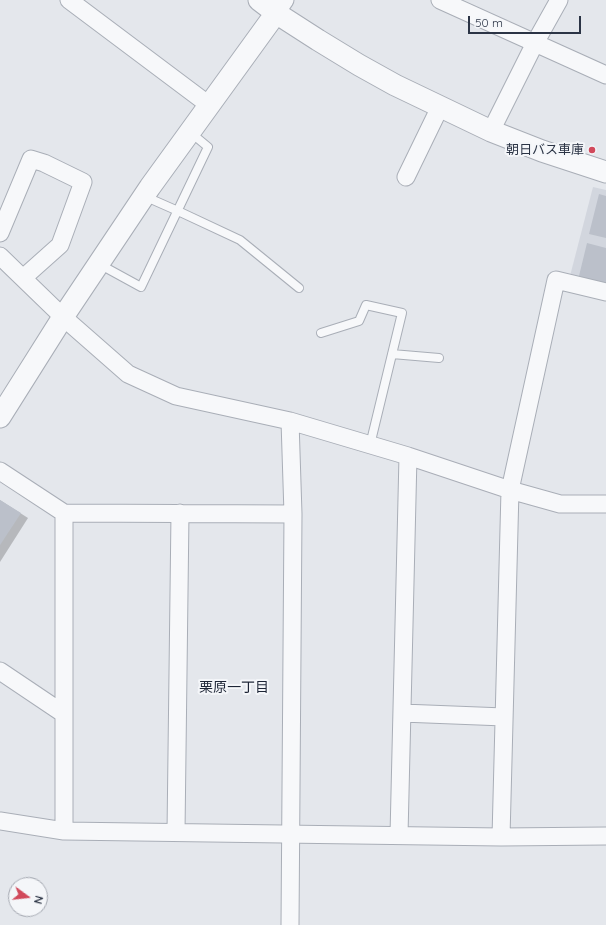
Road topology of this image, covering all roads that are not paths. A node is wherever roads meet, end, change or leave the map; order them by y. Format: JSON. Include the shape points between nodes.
{"nodes":[{"id":1,"x":69,"y":0,"type":"edge"},
{"id":2,"x":260,"y":0,"type":"edge"},
{"id":3,"x":440,"y":0,"type":"edge"},
{"id":4,"x":559,"y":0,"type":"edge"},
{"id":5,"x":280,"y":6,"type":"edge"},
{"id":6,"x":535,"y":43,"type":"junction"},
{"id":7,"x":606,"y":75,"type":"edge"},
{"id":8,"x":209,"y":105,"type":"junction"},
{"id":9,"x":440,"y":107,"type":"junction"},
{"id":10,"x":491,"y":131,"type":"junction"},
{"id":11,"x":190,"y":132,"type":"junction"},
{"id":12,"x":606,"y":172,"type":"edge"},
{"id":13,"x":406,"y":177,"type":"dead end"},
{"id":14,"x":144,"y":196,"type":"junction"},
{"id":15,"x":178,"y":211,"type":"junction"},
{"id":16,"x":0,"y":234,"type":"edge"},
{"id":17,"x":0,"y":256,"type":"edge"},
{"id":18,"x":99,"y":264,"type":"junction"},
{"id":19,"x":23,"y":278,"type":"junction"},
{"id":20,"x":299,"y":288,"type":"dead end"},
{"id":21,"x":606,"y":292,"type":"edge"},
{"id":22,"x":63,"y":317,"type":"junction"},
{"id":23,"x":321,"y":333,"type":"dead end"},
{"id":24,"x":392,"y":354,"type":"junction"},
{"id":25,"x":438,"y":358,"type":"dead end"},
{"id":26,"x":0,"y":417,"type":"edge"},
{"id":27,"x":290,"y":421,"type":"junction"},
{"id":28,"x":370,"y":444,"type":"junction"},
{"id":29,"x":408,"y":456,"type":"junction"},
{"id":30,"x":0,"y":471,"type":"edge"},
{"id":31,"x":510,"y":490,"type":"junction"},
{"id":32,"x":606,"y":504,"type":"edge"},
{"id":33,"x":64,"y":513,"type":"junction"},
{"id":34,"x":180,"y":513,"type":"junction"},
{"id":35,"x":293,"y":514,"type":"junction"},
{"id":36,"x":0,"y":671,"type":"edge"},
{"id":37,"x":402,"y":713,"type":"junction"},
{"id":38,"x":64,"y":714,"type":"junction"},
{"id":39,"x":504,"y":717,"type":"junction"},
{"id":40,"x":0,"y":821,"type":"edge"},
{"id":41,"x":64,"y":831,"type":"junction"},
{"id":42,"x":176,"y":832,"type":"junction"},
{"id":43,"x":290,"y":834,"type":"junction"},
{"id":44,"x":399,"y":835,"type":"junction"},
{"id":45,"x":606,"y":836,"type":"edge"},
{"id":46,"x":501,"y":837,"type":"junction"},
{"id":47,"x":290,"y":925,"type":"edge"}],
"edges":[{"from":1,"to":8,"type":"street"},
{"from":2,"to":5,"type":"street"},
{"from":3,"to":6,"type":"street"},
{"from":4,"to":6,"type":"street"},
{"from":5,"to":8,"type":"street"},
{"from":5,"to":9,"type":"street","via":[[359,65]]},
{"from":6,"to":7,"type":"street"},
{"from":6,"to":10,"type":"street"},
{"from":8,"to":11,"type":"street"},
{"from":9,"to":10,"type":"street"},
{"from":9,"to":13,"type":"street"},
{"from":10,"to":12,"type":"street"},
{"from":11,"to":14,"type":"street"},
{"from":11,"to":15,"type":"lane","via":[[208,148]]},
{"from":14,"to":15,"type":"lane"},
{"from":14,"to":18,"type":"street"},
{"from":15,"to":18,"type":"lane","via":[[142,287]]},
{"from":15,"to":20,"type":"lane","via":[[240,240]]},
{"from":16,"to":19,"type":"street","via":[[31,159],[44,162],[83,182],[60,245]]},
{"from":17,"to":19,"type":"street"},
{"from":18,"to":22,"type":"street"},
{"from":19,"to":22,"type":"street"},
{"from":21,"to":31,"type":"street","via":[[556,280]]},
{"from":22,"to":26,"type":"street"},
{"from":22,"to":27,"type":"street","via":[[128,374],[176,396]]},
{"from":23,"to":24,"type":"lane","via":[[358,321],[366,305],[402,313]]},
{"from":24,"to":25,"type":"lane"},
{"from":24,"to":28,"type":"lane"},
{"from":27,"to":28,"type":"street"},
{"from":27,"to":35,"type":"street"},
{"from":28,"to":29,"type":"street"},
{"from":29,"to":31,"type":"street"},
{"from":29,"to":37,"type":"street"},
{"from":30,"to":33,"type":"street"},
{"from":31,"to":32,"type":"street","via":[[560,504]]},
{"from":31,"to":39,"type":"street"},
{"from":33,"to":34,"type":"street"},
{"from":33,"to":38,"type":"street"},
{"from":34,"to":35,"type":"street"},
{"from":34,"to":42,"type":"street"},
{"from":35,"to":43,"type":"street"},
{"from":36,"to":38,"type":"street"},
{"from":37,"to":39,"type":"street"},
{"from":37,"to":44,"type":"street"},
{"from":38,"to":41,"type":"street"},
{"from":39,"to":46,"type":"street"},
{"from":40,"to":41,"type":"street"},
{"from":41,"to":42,"type":"street"},
{"from":42,"to":43,"type":"street"},
{"from":43,"to":44,"type":"street"},
{"from":43,"to":47,"type":"street"},
{"from":44,"to":46,"type":"street"},
{"from":45,"to":46,"type":"street"}]}
